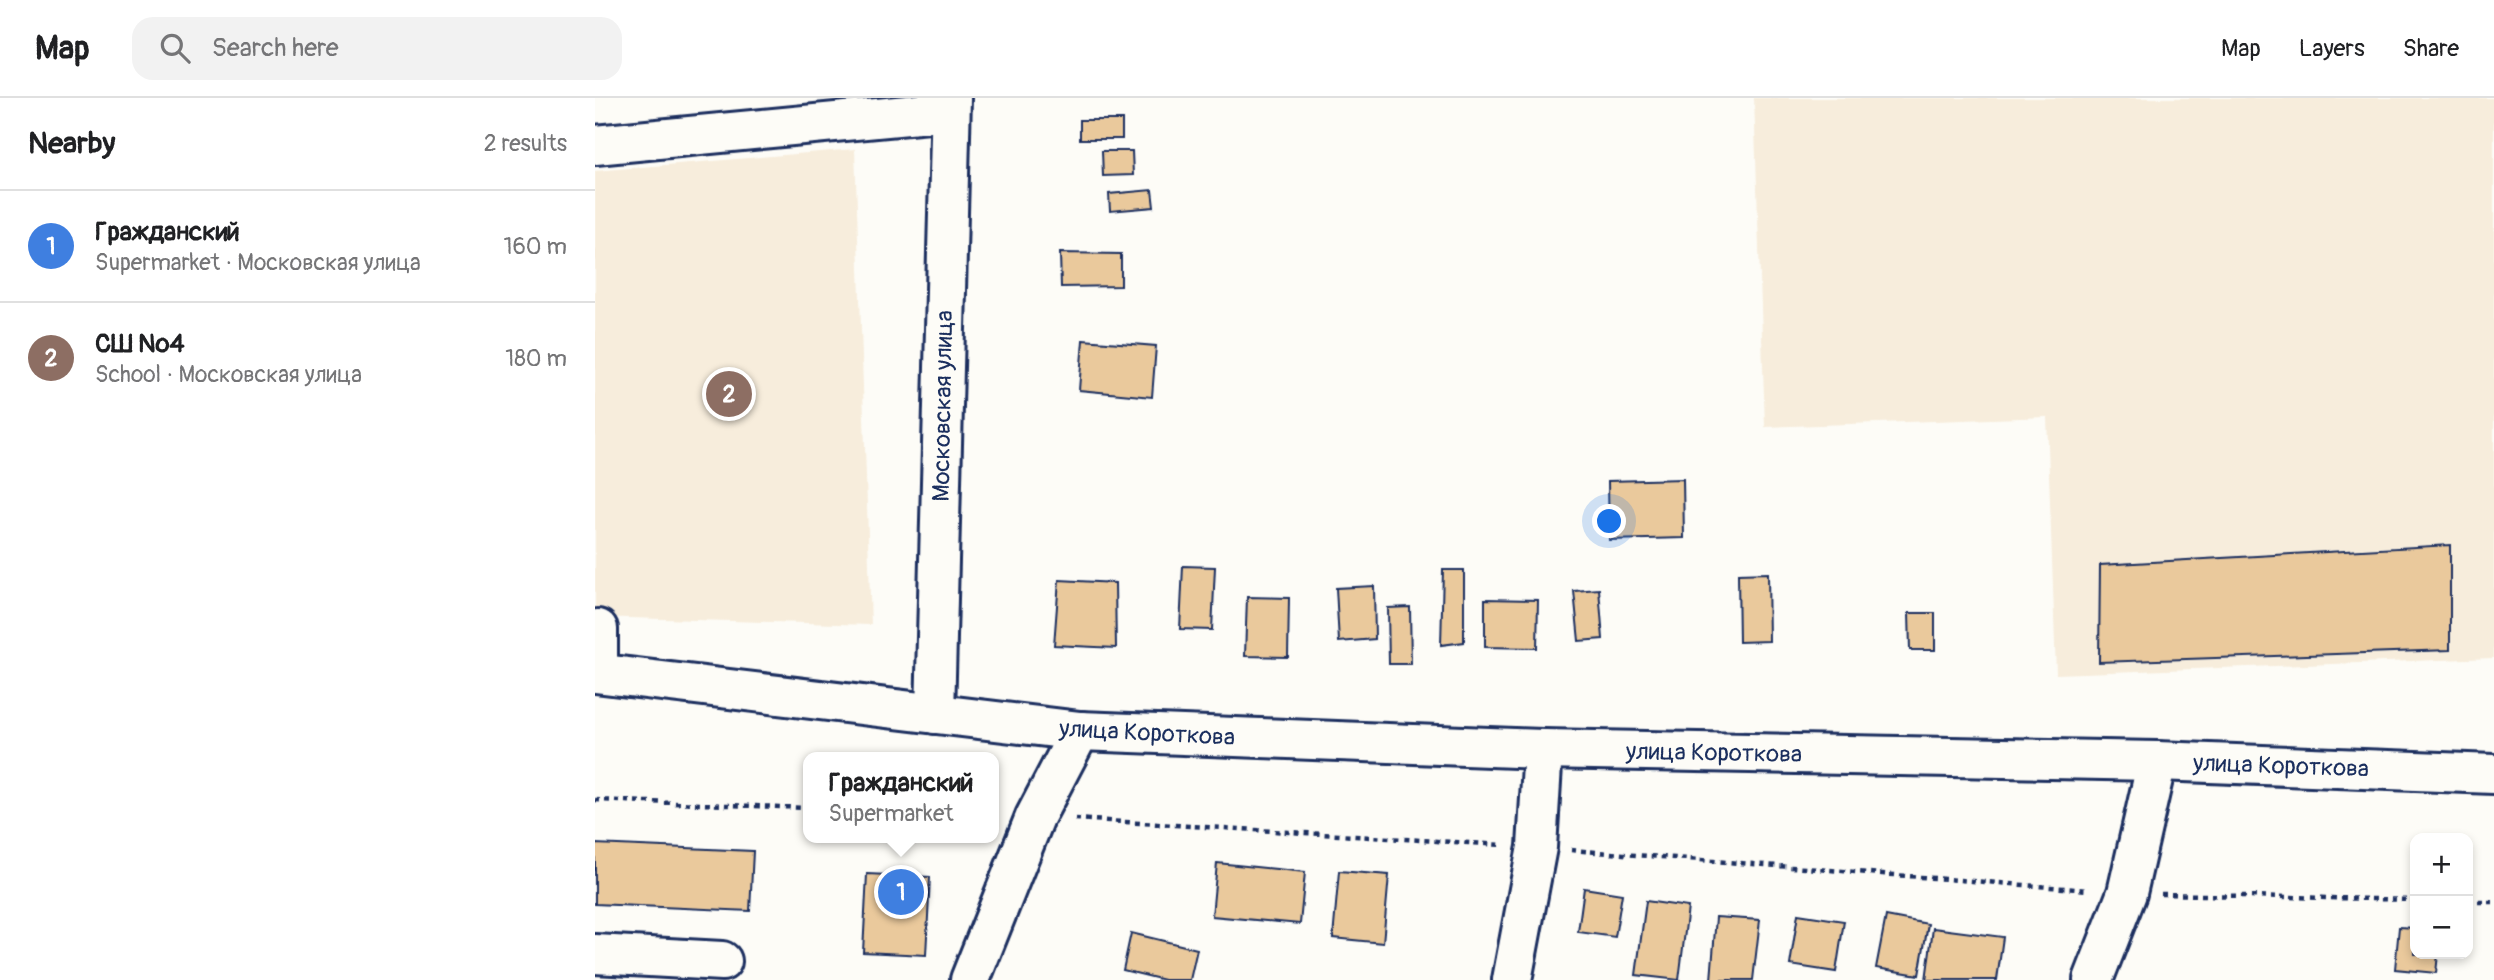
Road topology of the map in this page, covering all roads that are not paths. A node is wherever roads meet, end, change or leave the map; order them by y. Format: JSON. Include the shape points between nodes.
{"nodes":[{"id":1,"x":951,"y":104,"type":"edge"},
{"id":2,"x":595,"y":145,"type":"edge"},
{"id":3,"x":598,"y":629,"type":"dead end"},
{"id":4,"x":597,"y":673,"type":"edge"},
{"id":5,"x":935,"y":714,"type":"junction"},
{"id":6,"x":1080,"y":731,"type":"junction"},
{"id":7,"x":1543,"y":749,"type":"junction"},
{"id":8,"x":2157,"y":761,"type":"junction"},
{"id":9,"x":2494,"y":774,"type":"edge"},
{"id":10,"x":595,"y":954,"type":"edge"},
{"id":11,"x":722,"y":961,"type":"dead end"},
{"id":12,"x":970,"y":980,"type":"edge"},
{"id":13,"x":1512,"y":980,"type":"edge"},
{"id":14,"x":2093,"y":980,"type":"edge"}],
"edges":[{"from":1,"to":2,"type":"street"},
{"from":1,"to":5,"type":"street","name":"Московская улица"},
{"from":3,"to":4,"type":"street"},
{"from":4,"to":5,"type":"street","name":"улица Короткова"},
{"from":5,"to":6,"type":"street","name":"улица Короткова"},
{"from":6,"to":7,"type":"street","name":"улица Короткова"},
{"from":6,"to":12,"type":"street","via":[[1035,817]]},
{"from":7,"to":8,"type":"street","name":"улица Короткова"},
{"from":7,"to":13,"type":"street","via":[[1537,847]]},
{"from":8,"to":9,"type":"street","name":"улица Короткова"},
{"from":8,"to":14,"type":"street","via":[[2127,893]]},
{"from":10,"to":11,"type":"street"}]}
